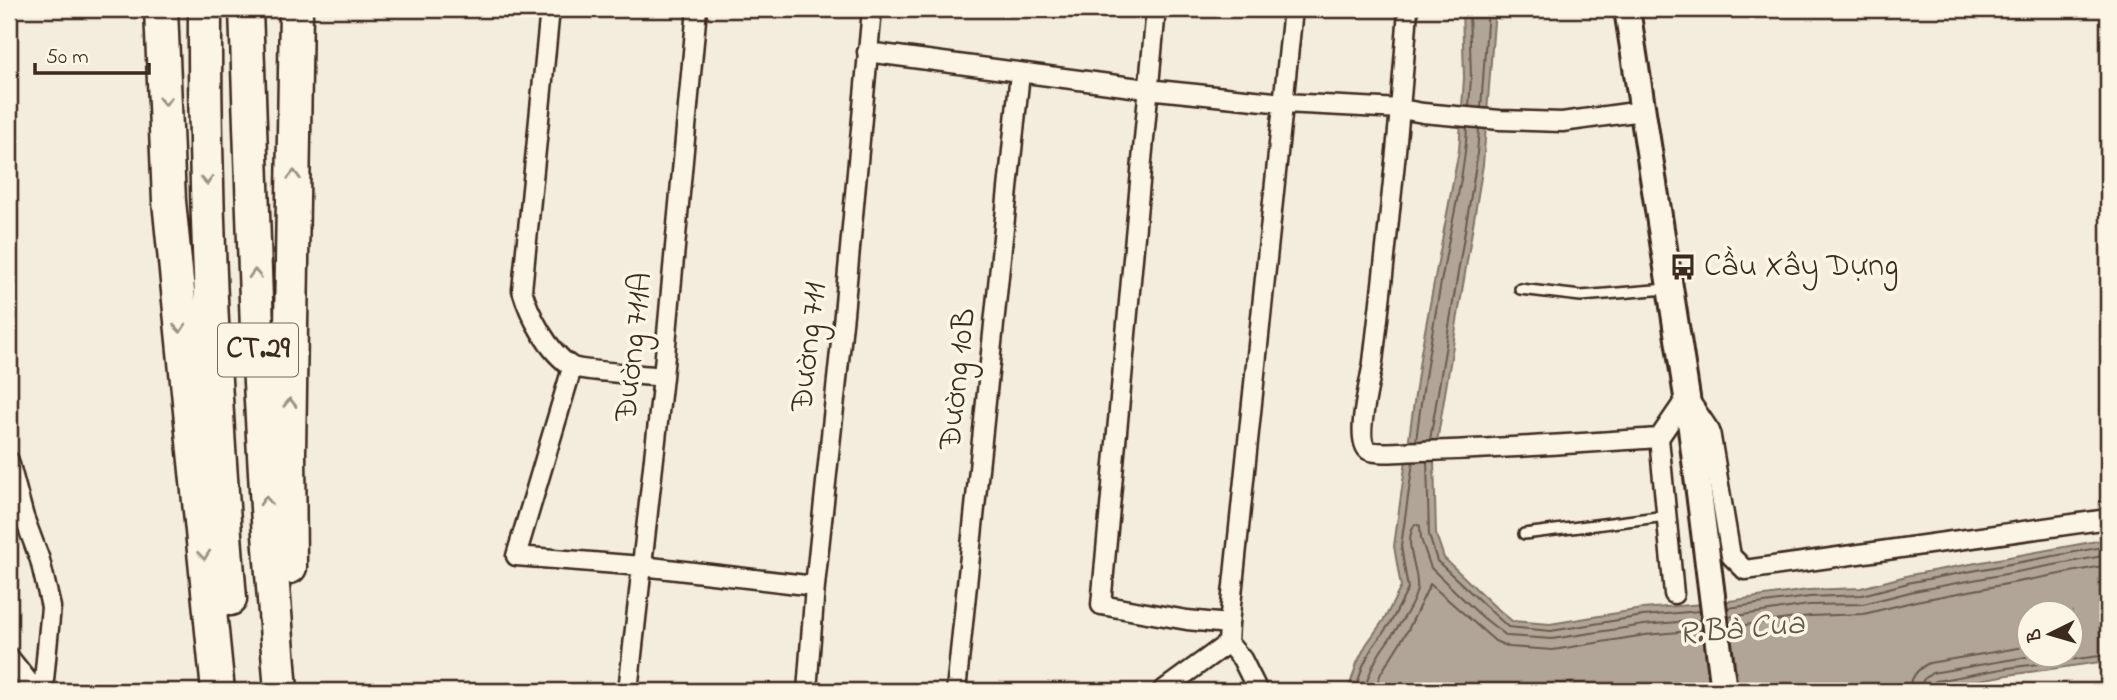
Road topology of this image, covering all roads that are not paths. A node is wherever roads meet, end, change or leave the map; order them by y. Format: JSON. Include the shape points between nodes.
{"nodes":[{"id":1,"x":161,"y":9,"type":"edge"},
{"id":2,"x":246,"y":9,"type":"edge"},
{"id":3,"x":296,"y":9,"type":"edge"},
{"id":4,"x":550,"y":9,"type":"edge"},
{"id":5,"x":697,"y":9,"type":"edge"},
{"id":6,"x":872,"y":9,"type":"edge"},
{"id":7,"x":1156,"y":9,"type":"edge"},
{"id":8,"x":1293,"y":9,"type":"edge"},
{"id":9,"x":1408,"y":9,"type":"edge"},
{"id":10,"x":1627,"y":9,"type":"edge"},
{"id":11,"x":205,"y":11,"type":"edge"},
{"id":12,"x":867,"y":52,"type":"junction"},
{"id":13,"x":1020,"y":73,"type":"junction"},
{"id":14,"x":1147,"y":89,"type":"junction"},
{"id":15,"x":1284,"y":103,"type":"junction"},
{"id":16,"x":1401,"y":109,"type":"junction"},
{"id":17,"x":1642,"y":111,"type":"junction"},
{"id":18,"x":1520,"y":289,"type":"dead end"},
{"id":19,"x":1669,"y":289,"type":"junction"},
{"id":20,"x":572,"y":368,"type":"junction"},
{"id":21,"x":663,"y":377,"type":"junction"},
{"id":22,"x":1687,"y":397,"type":"junction"},
{"id":23,"x":1659,"y":438,"type":"junction"},
{"id":24,"x":9,"y":461,"type":"edge"},
{"id":25,"x":1666,"y":516,"type":"junction"},
{"id":26,"x":2108,"y":519,"type":"edge"},
{"id":27,"x":1524,"y":534,"type":"dead end"},
{"id":28,"x":642,"y":566,"type":"junction"},
{"id":29,"x":815,"y":586,"type":"junction"},
{"id":30,"x":1674,"y":594,"type":"dead end"},
{"id":31,"x":1229,"y":624,"type":"junction"},
{"id":32,"x":1228,"y":643,"type":"junction"},
{"id":33,"x":9,"y":657,"type":"edge"},
{"id":34,"x":36,"y":691,"type":"edge"},
{"id":35,"x":43,"y":691,"type":"edge"},
{"id":36,"x":218,"y":691,"type":"edge"},
{"id":37,"x":237,"y":691,"type":"edge"},
{"id":38,"x":281,"y":691,"type":"edge"},
{"id":39,"x":292,"y":691,"type":"edge"},
{"id":40,"x":628,"y":691,"type":"edge"},
{"id":41,"x":807,"y":691,"type":"edge"},
{"id":42,"x":956,"y":691,"type":"edge"},
{"id":43,"x":1162,"y":691,"type":"edge"},
{"id":44,"x":1258,"y":691,"type":"edge"},
{"id":45,"x":1724,"y":691,"type":"edge"}],
"edges":[{"from":1,"to":36,"type":"highway","one_way":true,"via":[[169,201]]},
{"from":38,"to":2,"type":"highway","number":"CT.29","one_way":true,"via":[[257,343]]},
{"from":39,"to":3,"type":"highway","one_way":true,"via":[[289,452]]},
{"from":4,"to":20,"type":"street","via":[[522,290],[544,336]]},
{"from":5,"to":21,"type":"street","name":"Đường 711A"},
{"from":6,"to":12,"type":"street","name":"Đường 711"},
{"from":7,"to":14,"type":"street"},
{"from":8,"to":15,"type":"street"},
{"from":9,"to":16,"type":"street"},
{"from":10,"to":17,"type":"main road"},
{"from":11,"to":37,"type":"highway","number":"CT.29","one_way":true,"via":[[212,329]]},
{"from":12,"to":13,"type":"street"},
{"from":12,"to":29,"type":"street","name":"Đường 711"},
{"from":13,"to":14,"type":"street"},
{"from":13,"to":42,"type":"street","name":"Đường 10B"},
{"from":14,"to":15,"type":"street"},
{"from":14,"to":31,"type":"street","via":[[1101,605]]},
{"from":15,"to":16,"type":"street"},
{"from":15,"to":31,"type":"street"},
{"from":16,"to":17,"type":"street","via":[[1562,122]]},
{"from":16,"to":23,"type":"street","via":[[1362,428],[1368,449],[1460,450]]},
{"from":17,"to":19,"type":"main road"},
{"from":18,"to":19,"type":"lane","via":[[1581,296]]},
{"from":19,"to":22,"type":"main road"},
{"from":20,"to":21,"type":"street"},
{"from":20,"to":28,"type":"street","via":[[516,556]]},
{"from":21,"to":28,"type":"street","name":"Đường 711A"},
{"from":22,"to":23,"type":"street"},
{"from":22,"to":26,"type":"street","via":[[1710,431],[1731,556],[1745,570]]},
{"from":22,"to":45,"type":"main road"},
{"from":23,"to":25,"type":"street"},
{"from":24,"to":35,"type":"street","via":[[51,607]]},
{"from":25,"to":27,"type":"lane"},
{"from":25,"to":30,"type":"street"},
{"from":28,"to":29,"type":"street"},
{"from":28,"to":40,"type":"street","name":"Đường 711A"},
{"from":29,"to":41,"type":"street","name":"Đường 711"},
{"from":31,"to":32,"type":"street"},
{"from":32,"to":43,"type":"street"},
{"from":32,"to":44,"type":"street"},
{"from":33,"to":34,"type":"street"}]}
